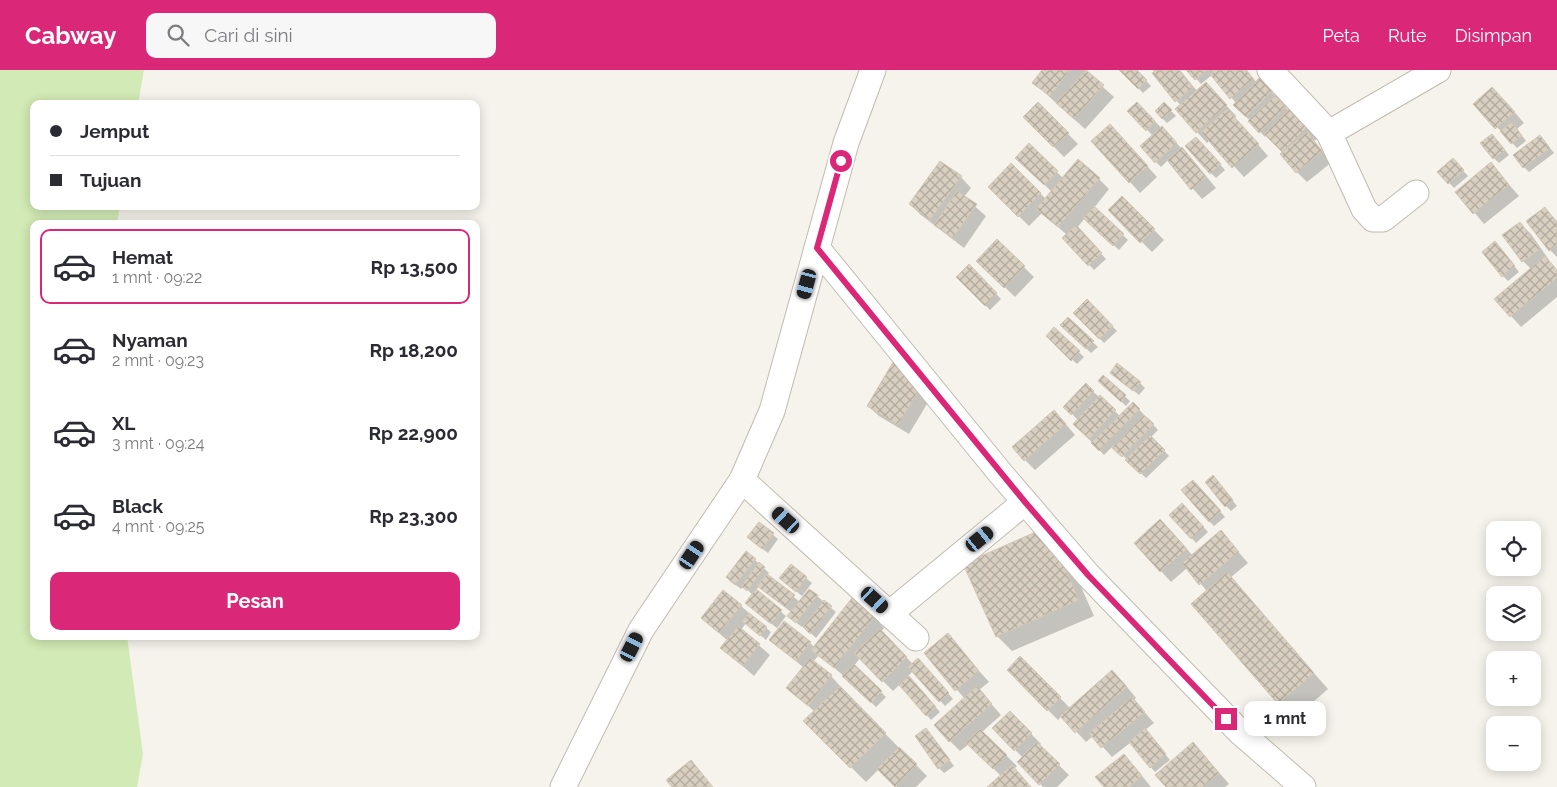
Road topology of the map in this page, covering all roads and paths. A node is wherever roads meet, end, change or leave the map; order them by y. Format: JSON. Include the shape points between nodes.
{"nodes":[{"id":1,"x":873,"y":70,"type":"edge"},
{"id":2,"x":1270,"y":70,"type":"edge"},
{"id":3,"x":1438,"y":70,"type":"edge"},
{"id":4,"x":1329,"y":133,"type":"junction"},
{"id":5,"x":1416,"y":193,"type":"dead end"},
{"id":6,"x":817,"y":248,"type":"junction"},
{"id":7,"x":742,"y":480,"type":"junction"},
{"id":8,"x":1025,"y":502,"type":"junction"},
{"id":9,"x":889,"y":614,"type":"junction"},
{"id":10,"x":916,"y":638,"type":"dead end"},
{"id":11,"x":563,"y":787,"type":"edge"},
{"id":12,"x":1303,"y":787,"type":"edge"}],
"edges":[{"from":1,"to":6,"type":"street","via":[[846,144]]},
{"from":2,"to":4,"type":"street"},
{"from":3,"to":4,"type":"street"},
{"from":4,"to":5,"type":"street","via":[[1364,210],[1373,219],[1383,219]]},
{"from":6,"to":7,"type":"street","via":[[772,411]]},
{"from":6,"to":8,"type":"street"},
{"from":7,"to":9,"type":"street"},
{"from":7,"to":11,"type":"street","via":[[641,630]]},
{"from":8,"to":9,"type":"street"},
{"from":8,"to":12,"type":"street","via":[[1088,575],[1193,684],[1240,732]]},
{"from":9,"to":10,"type":"street"}]}
